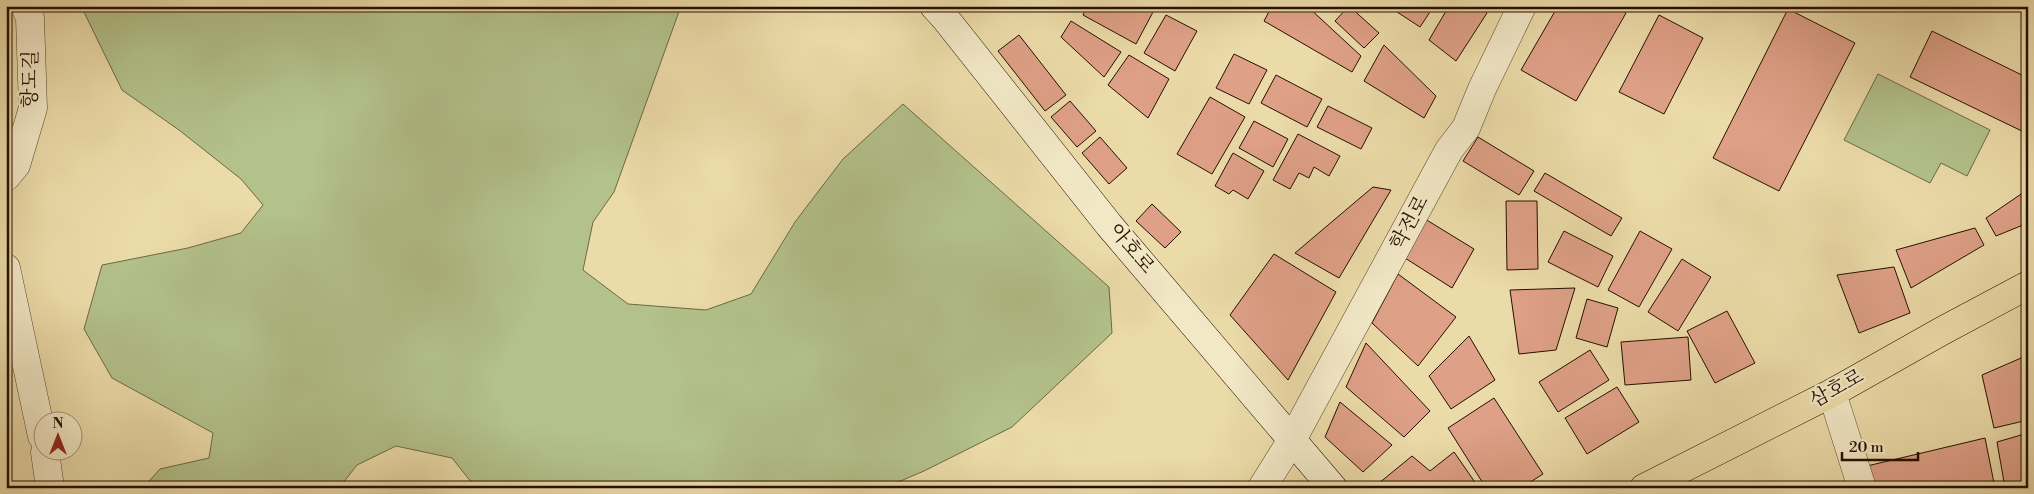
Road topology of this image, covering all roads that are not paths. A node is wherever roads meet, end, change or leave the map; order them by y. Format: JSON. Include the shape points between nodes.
{"nodes":[{"id":1,"x":25,"y":6,"type":"edge"},
{"id":2,"x":934,"y":6,"type":"edge"},
{"id":3,"x":1522,"y":6,"type":"edge"},
{"id":4,"x":6,"y":177,"type":"edge"},
{"id":5,"x":6,"y":268,"type":"edge"},
{"id":6,"x":2028,"y":285,"type":"edge"},
{"id":7,"x":1832,"y":393,"type":"junction"},
{"id":8,"x":37,"y":412,"type":"edge"},
{"id":9,"x":1293,"y":438,"type":"junction"},
{"id":10,"x":46,"y":462,"type":"edge"},
{"id":11,"x":50,"y":488,"type":"edge"},
{"id":12,"x":1262,"y":488,"type":"edge"},
{"id":13,"x":1333,"y":488,"type":"edge"},
{"id":14,"x":1644,"y":488,"type":"edge"},
{"id":15,"x":1862,"y":488,"type":"edge"}],
"edges":[{"from":1,"to":4,"type":"street","name":"항도길","via":[[30,18],[33,108],[16,165]]},
{"from":2,"to":9,"type":"street","name":"아호로","via":[[1110,224]]},
{"from":3,"to":9,"type":"street","name":"학전로","via":[[1466,128],[1449,150]]},
{"from":5,"to":8,"type":"street"},
{"from":6,"to":7,"type":"main road","name":"삼호로"},
{"from":7,"to":14,"type":"main road","name":"삼호로"},
{"from":7,"to":15,"type":"street"},
{"from":9,"to":12,"type":"street","name":"학전로"},
{"from":9,"to":13,"type":"street","name":"아호로"},
{"from":10,"to":11,"type":"street"}]}
